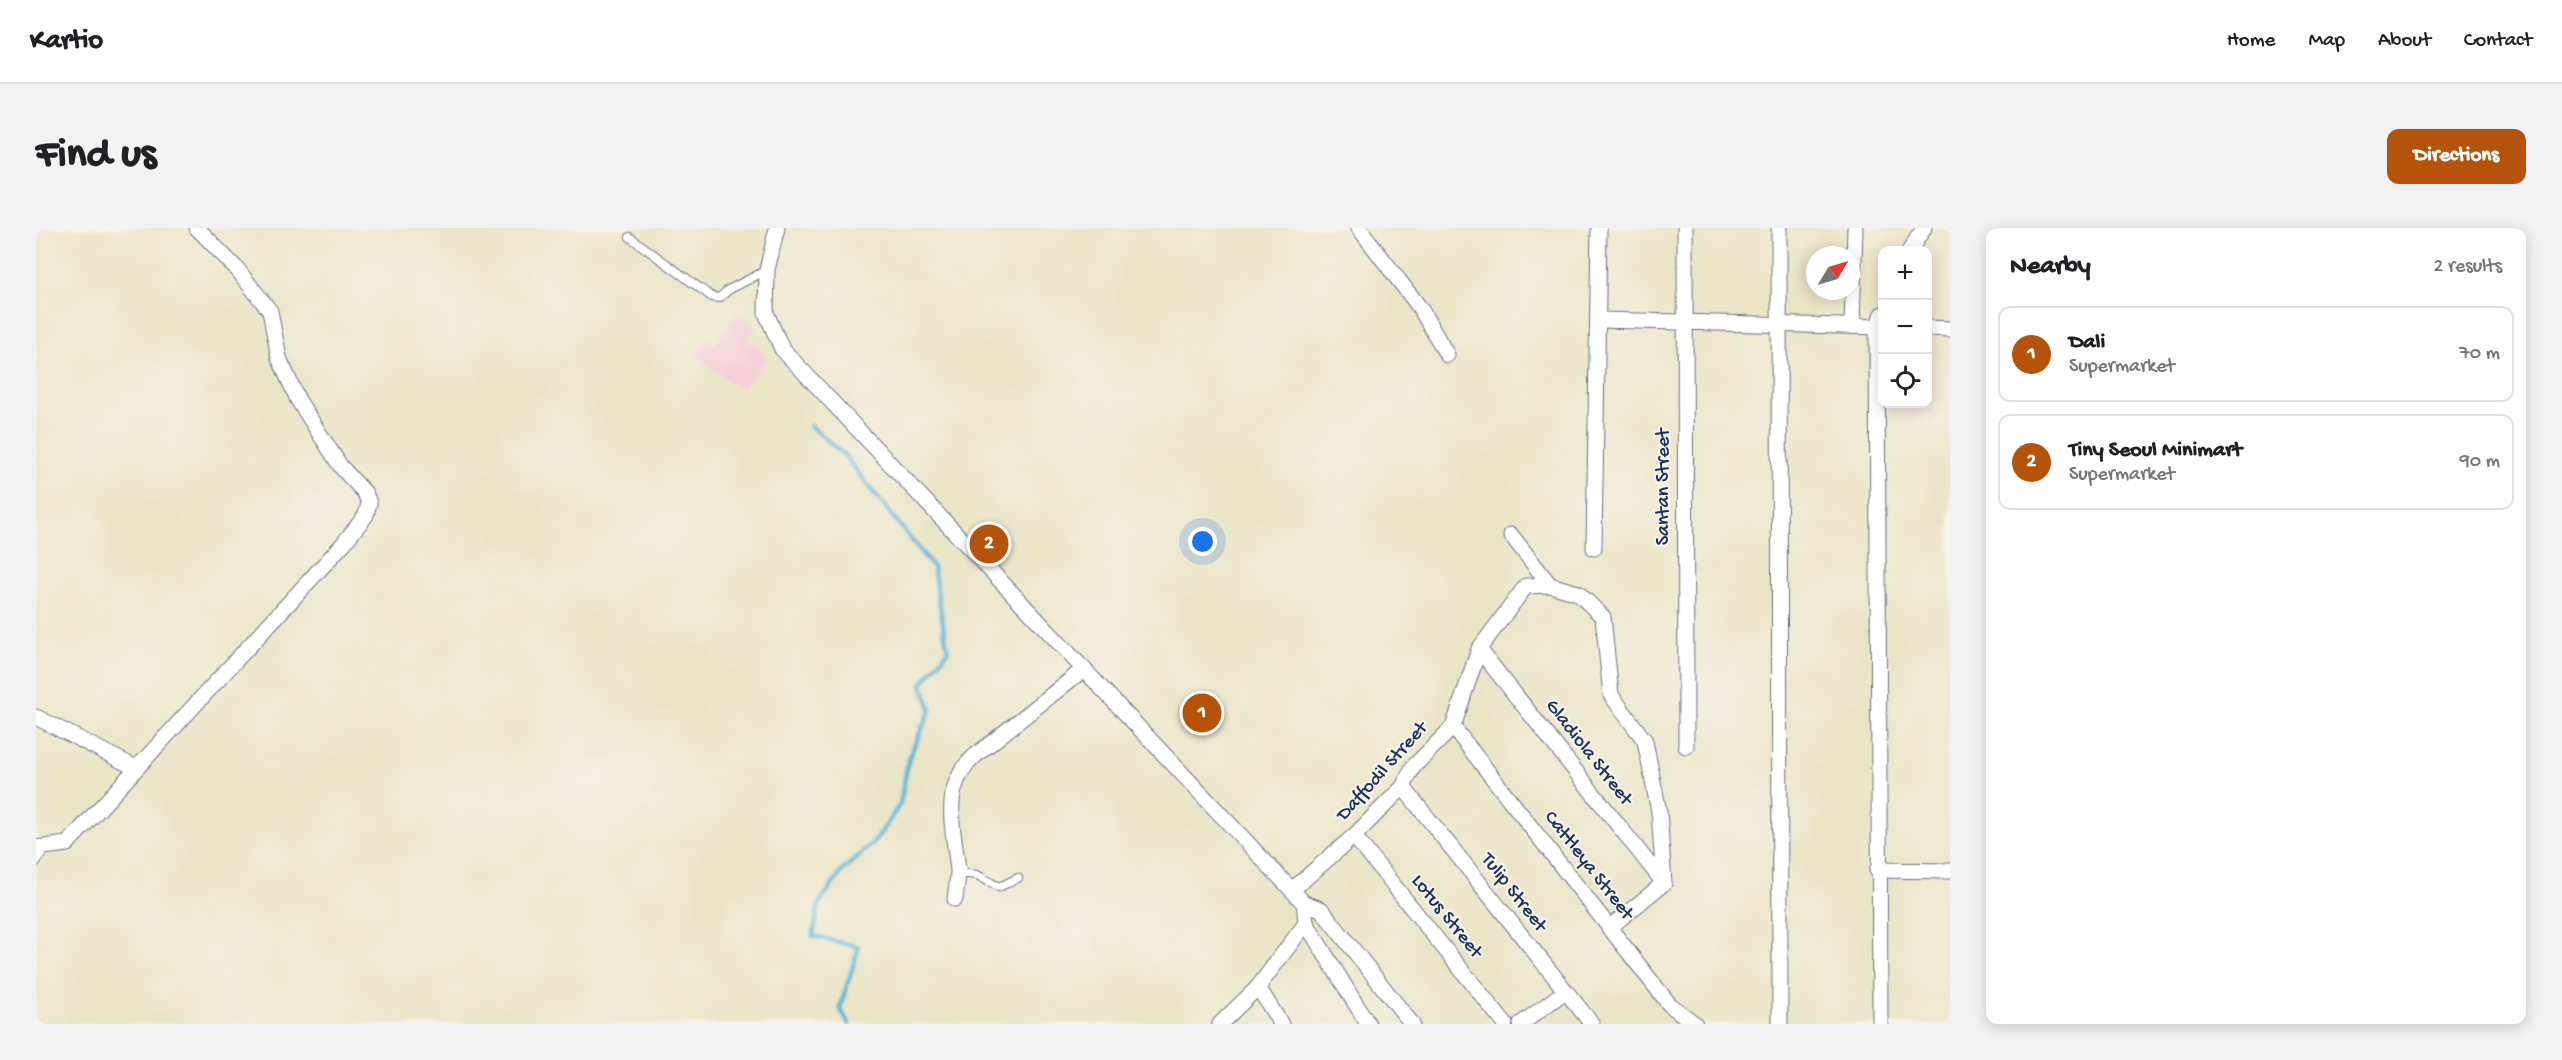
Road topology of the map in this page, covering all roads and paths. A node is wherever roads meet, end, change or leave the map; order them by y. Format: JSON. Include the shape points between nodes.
{"nodes":[{"id":1,"x":197,"y":228,"type":"edge"},
{"id":2,"x":777,"y":228,"type":"edge"},
{"id":3,"x":1359,"y":228,"type":"edge"},
{"id":4,"x":1599,"y":228,"type":"edge"},
{"id":5,"x":1684,"y":228,"type":"edge"},
{"id":6,"x":1779,"y":228,"type":"edge"},
{"id":7,"x":1855,"y":228,"type":"edge"},
{"id":8,"x":1924,"y":228,"type":"edge"},
{"id":9,"x":630,"y":237,"type":"dead end"},
{"id":10,"x":1913,"y":246,"type":"edge"},
{"id":11,"x":767,"y":270,"type":"junction"},
{"id":12,"x":1599,"y":320,"type":"junction"},
{"id":13,"x":1685,"y":322,"type":"junction"},
{"id":14,"x":1878,"y":323,"type":"edge"},
{"id":15,"x":1777,"y":324,"type":"junction"},
{"id":16,"x":1852,"y":326,"type":"junction"},
{"id":17,"x":1932,"y":328,"type":"edge"},
{"id":18,"x":1950,"y":329,"type":"edge"},
{"id":19,"x":1881,"y":354,"type":"edge"},
{"id":20,"x":1447,"y":355,"type":"dead end"},
{"id":21,"x":1511,"y":535,"type":"dead end"},
{"id":22,"x":1594,"y":548,"type":"dead end"},
{"id":23,"x":1550,"y":585,"type":"junction"},
{"id":24,"x":1479,"y":649,"type":"junction"},
{"id":25,"x":1084,"y":669,"type":"junction"},
{"id":26,"x":36,"y":717,"type":"edge"},
{"id":27,"x":1453,"y":727,"type":"junction"},
{"id":28,"x":1686,"y":746,"type":"dead end"},
{"id":29,"x":136,"y":768,"type":"junction"},
{"id":30,"x":1403,"y":787,"type":"junction"},
{"id":31,"x":1354,"y":836,"type":"junction"},
{"id":32,"x":41,"y":848,"type":"edge"},
{"id":33,"x":36,"y":862,"type":"edge"},
{"id":34,"x":1877,"y":870,"type":"junction"},
{"id":35,"x":1950,"y":871,"type":"edge"},
{"id":36,"x":958,"y":873,"type":"junction"},
{"id":37,"x":1018,"y":878,"type":"dead end"},
{"id":38,"x":1664,"y":883,"type":"junction"},
{"id":39,"x":1292,"y":890,"type":"junction"},
{"id":40,"x":955,"y":899,"type":"dead end"},
{"id":41,"x":1304,"y":903,"type":"junction"},
{"id":42,"x":1306,"y":923,"type":"junction"},
{"id":43,"x":1610,"y":928,"type":"junction"},
{"id":44,"x":1258,"y":987,"type":"junction"},
{"id":45,"x":1564,"y":992,"type":"junction"},
{"id":46,"x":1220,"y":1024,"type":"edge"},
{"id":47,"x":1281,"y":1024,"type":"edge"},
{"id":48,"x":1368,"y":1024,"type":"edge"},
{"id":49,"x":1412,"y":1024,"type":"edge"},
{"id":50,"x":1505,"y":1024,"type":"edge"},
{"id":51,"x":1521,"y":1024,"type":"edge"},
{"id":52,"x":1592,"y":1024,"type":"edge"},
{"id":53,"x":1695,"y":1024,"type":"edge"},
{"id":54,"x":1780,"y":1024,"type":"edge"},
{"id":55,"x":1880,"y":1024,"type":"edge"}],
"edges":[{"from":1,"to":29,"type":"street","via":[[270,311],[279,358],[298,400],[369,504],[366,515],[344,543]]},
{"from":2,"to":11,"type":"street"},
{"from":3,"to":20,"type":"street","via":[[1420,308]]},
{"from":4,"to":12,"type":"street"},
{"from":5,"to":13,"type":"street","name":"Santan Street"},
{"from":6,"to":15,"type":"street"},
{"from":7,"to":16,"type":"street"},
{"from":8,"to":10,"type":"street"},
{"from":9,"to":11,"type":"lane","via":[[712,297],[719,298]]},
{"from":11,"to":25,"type":"street","via":[[766,313],[782,349]]},
{"from":12,"to":13,"type":"street"},
{"from":12,"to":22,"type":"street"},
{"from":13,"to":15,"type":"street"},
{"from":13,"to":28,"type":"street","name":"Santan Street"},
{"from":14,"to":16,"type":"street"},
{"from":15,"to":16,"type":"street"},
{"from":15,"to":54,"type":"street"},
{"from":17,"to":18,"type":"street"},
{"from":19,"to":34,"type":"street"},
{"from":21,"to":23,"type":"street"},
{"from":23,"to":24,"type":"street","name":"Daffodil Street","via":[[1526,586]]},
{"from":23,"to":38,"type":"street","name":"Daffodil Street","via":[[1578,593],[1603,617],[1611,694],[1646,741],[1659,812]]},
{"from":24,"to":27,"type":"street","name":"Daffodil Street"},
{"from":24,"to":38,"type":"street","name":"Gladiola Street"},
{"from":25,"to":36,"type":"street","via":[[976,755],[957,777],[952,798],[952,832]]},
{"from":25,"to":39,"type":"street"},
{"from":26,"to":29,"type":"street"},
{"from":27,"to":30,"type":"street","name":"Daffodil Street","via":[[1413,766]]},
{"from":27,"to":43,"type":"street","name":"Cattleya Street"},
{"from":29,"to":32,"type":"street","via":[[67,844]]},
{"from":30,"to":31,"type":"street","name":"Daffodil Street"},
{"from":30,"to":45,"type":"street","name":"Tulip Street"},
{"from":31,"to":39,"type":"street","name":"Daffodil Street"},
{"from":31,"to":50,"type":"street","name":"Lotus Street"},
{"from":32,"to":33,"type":"lane"},
{"from":34,"to":35,"type":"street"},
{"from":34,"to":55,"type":"street"},
{"from":36,"to":37,"type":"lane","via":[[976,875],[999,887]]},
{"from":36,"to":40,"type":"street"},
{"from":38,"to":43,"type":"street"},
{"from":39,"to":41,"type":"street"},
{"from":41,"to":42,"type":"street"},
{"from":41,"to":49,"type":"street","via":[[1321,909]]},
{"from":42,"to":44,"type":"street"},
{"from":42,"to":48,"type":"street"},
{"from":43,"to":53,"type":"street","name":"Cattleya Street","via":[[1669,1004]]},
{"from":44,"to":46,"type":"street"},
{"from":44,"to":47,"type":"street"},
{"from":45,"to":51,"type":"street"},
{"from":45,"to":52,"type":"street","name":"Tulip Street"}]}
